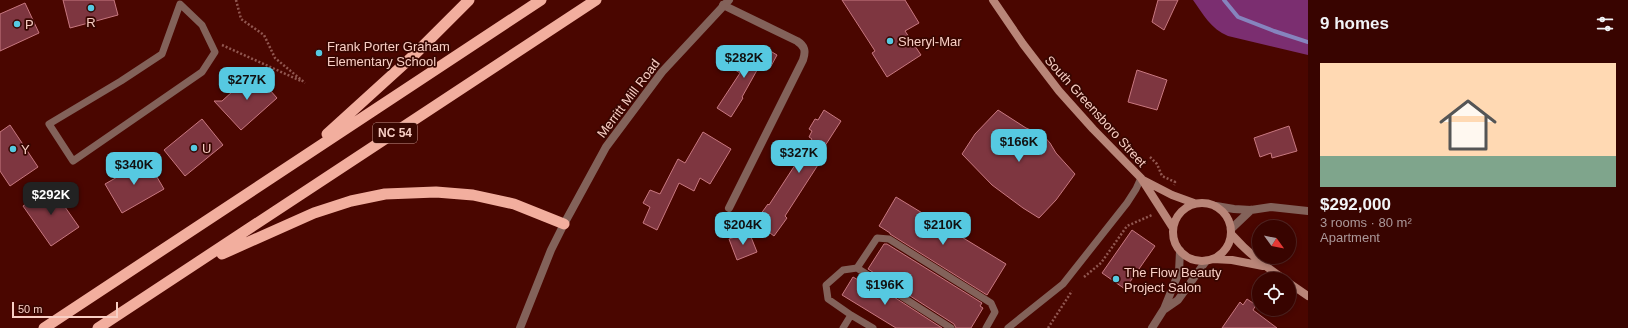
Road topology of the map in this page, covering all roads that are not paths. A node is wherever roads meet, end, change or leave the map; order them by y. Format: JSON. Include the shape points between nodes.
{"nodes":[{"id":1,"x":469,"y":0,"type":"edge"},
{"id":2,"x":541,"y":0,"type":"edge"},
{"id":3,"x":596,"y":0,"type":"edge"},
{"id":4,"x":993,"y":0,"type":"edge"},
{"id":5,"x":178,"y":2,"type":"edge"},
{"id":6,"x":726,"y":3,"type":"edge"},
{"id":7,"x":294,"y":163,"type":"junction"},
{"id":8,"x":1141,"y":178,"type":"junction"},
{"id":9,"x":1194,"y":203,"type":"junction"},
{"id":10,"x":1216,"y":206,"type":"junction"},
{"id":11,"x":729,"y":208,"type":"dead end"},
{"id":12,"x":1252,"y":210,"type":"junction"},
{"id":13,"x":1308,"y":211,"type":"edge"},
{"id":14,"x":564,"y":224,"type":"junction"},
{"id":15,"x":1173,"y":228,"type":"junction"},
{"id":16,"x":1231,"y":232,"type":"junction"},
{"id":17,"x":1180,"y":252,"type":"junction"},
{"id":18,"x":1209,"y":260,"type":"junction"},
{"id":19,"x":194,"y":266,"type":"junction"},
{"id":20,"x":1264,"y":266,"type":"junction"},
{"id":21,"x":857,"y":268,"type":"junction"},
{"id":22,"x":1273,"y":272,"type":"edge"},
{"id":23,"x":1296,"y":287,"type":"edge"},
{"id":24,"x":1308,"y":296,"type":"edge"},
{"id":25,"x":1164,"y":310,"type":"junction"},
{"id":26,"x":852,"y":315,"type":"junction"},
{"id":27,"x":44,"y":328,"type":"edge"},
{"id":28,"x":98,"y":328,"type":"edge"},
{"id":29,"x":520,"y":328,"type":"edge"},
{"id":30,"x":843,"y":328,"type":"edge"},
{"id":31,"x":873,"y":328,"type":"edge"},
{"id":32,"x":951,"y":328,"type":"edge"},
{"id":33,"x":986,"y":328,"type":"edge"},
{"id":34,"x":1008,"y":328,"type":"edge"},
{"id":35,"x":1152,"y":328,"type":"edge"}],
"edges":[{"from":1,"to":7,"type":"highway","via":[[375,92]]},
{"from":2,"to":7,"type":"highway","number":"NC 54"},
{"from":3,"to":19,"type":"highway","number":"NC 54"},
{"from":4,"to":8,"type":"main road","name":"South Greensboro Street","via":[[1059,91]]},
{"from":5,"to":5,"type":"lane","via":[[162,54],[48,124],[73,161],[202,72],[215,52],[202,24]]},
{"from":6,"to":11,"type":"street","via":[[797,40],[804,48],[805,54]]},
{"from":6,"to":14,"type":"street","name":"Merritt Mill Road","via":[[662,72],[606,146]]},
{"from":7,"to":27,"type":"highway","number":"NC 54"},
{"from":8,"to":9,"type":"main road","name":"South Greensboro Street","via":[[1172,195]]},
{"from":8,"to":15,"type":"main road","name":"South Greensboro Street"},
{"from":8,"to":34,"type":"lane","via":[[1127,202],[1064,284]]},
{"from":9,"to":10,"type":"main road"},
{"from":9,"to":15,"type":"main road","via":[[1179,213]]},
{"from":10,"to":12,"type":"street"},
{"from":10,"to":16,"type":"main road","via":[[1224,212]]},
{"from":12,"to":13,"type":"street","via":[[1271,207]]},
{"from":12,"to":16,"type":"street"},
{"from":14,"to":19,"type":"highway","via":[[514,204],[473,195],[436,192],[385,194],[314,212]]},
{"from":14,"to":29,"type":"street","name":"Merritt Mill Road"},
{"from":15,"to":17,"type":"main road","via":[[1173,236]]},
{"from":16,"to":18,"type":"main road","via":[[1230,241],[1225,249],[1220,255]]},
{"from":16,"to":20,"type":"main road"},
{"from":17,"to":18,"type":"main road","via":[[1198,261]]},
{"from":17,"to":25,"type":"street","via":[[1179,272]]},
{"from":18,"to":20,"type":"main road","via":[[1232,260]]},
{"from":18,"to":25,"type":"street","via":[[1178,300]]},
{"from":19,"to":28,"type":"highway","number":"NC 54"},
{"from":20,"to":22,"type":"main road"},
{"from":21,"to":26,"type":"lane","via":[[843,270],[826,285],[828,299]]},
{"from":21,"to":32,"type":"lane"},
{"from":21,"to":33,"type":"lane","via":[[877,238],[889,239],[991,303],[995,312]]},
{"from":23,"to":24,"type":"main road"},
{"from":25,"to":35,"type":"street"},
{"from":26,"to":30,"type":"lane"},
{"from":26,"to":31,"type":"lane"}]}
